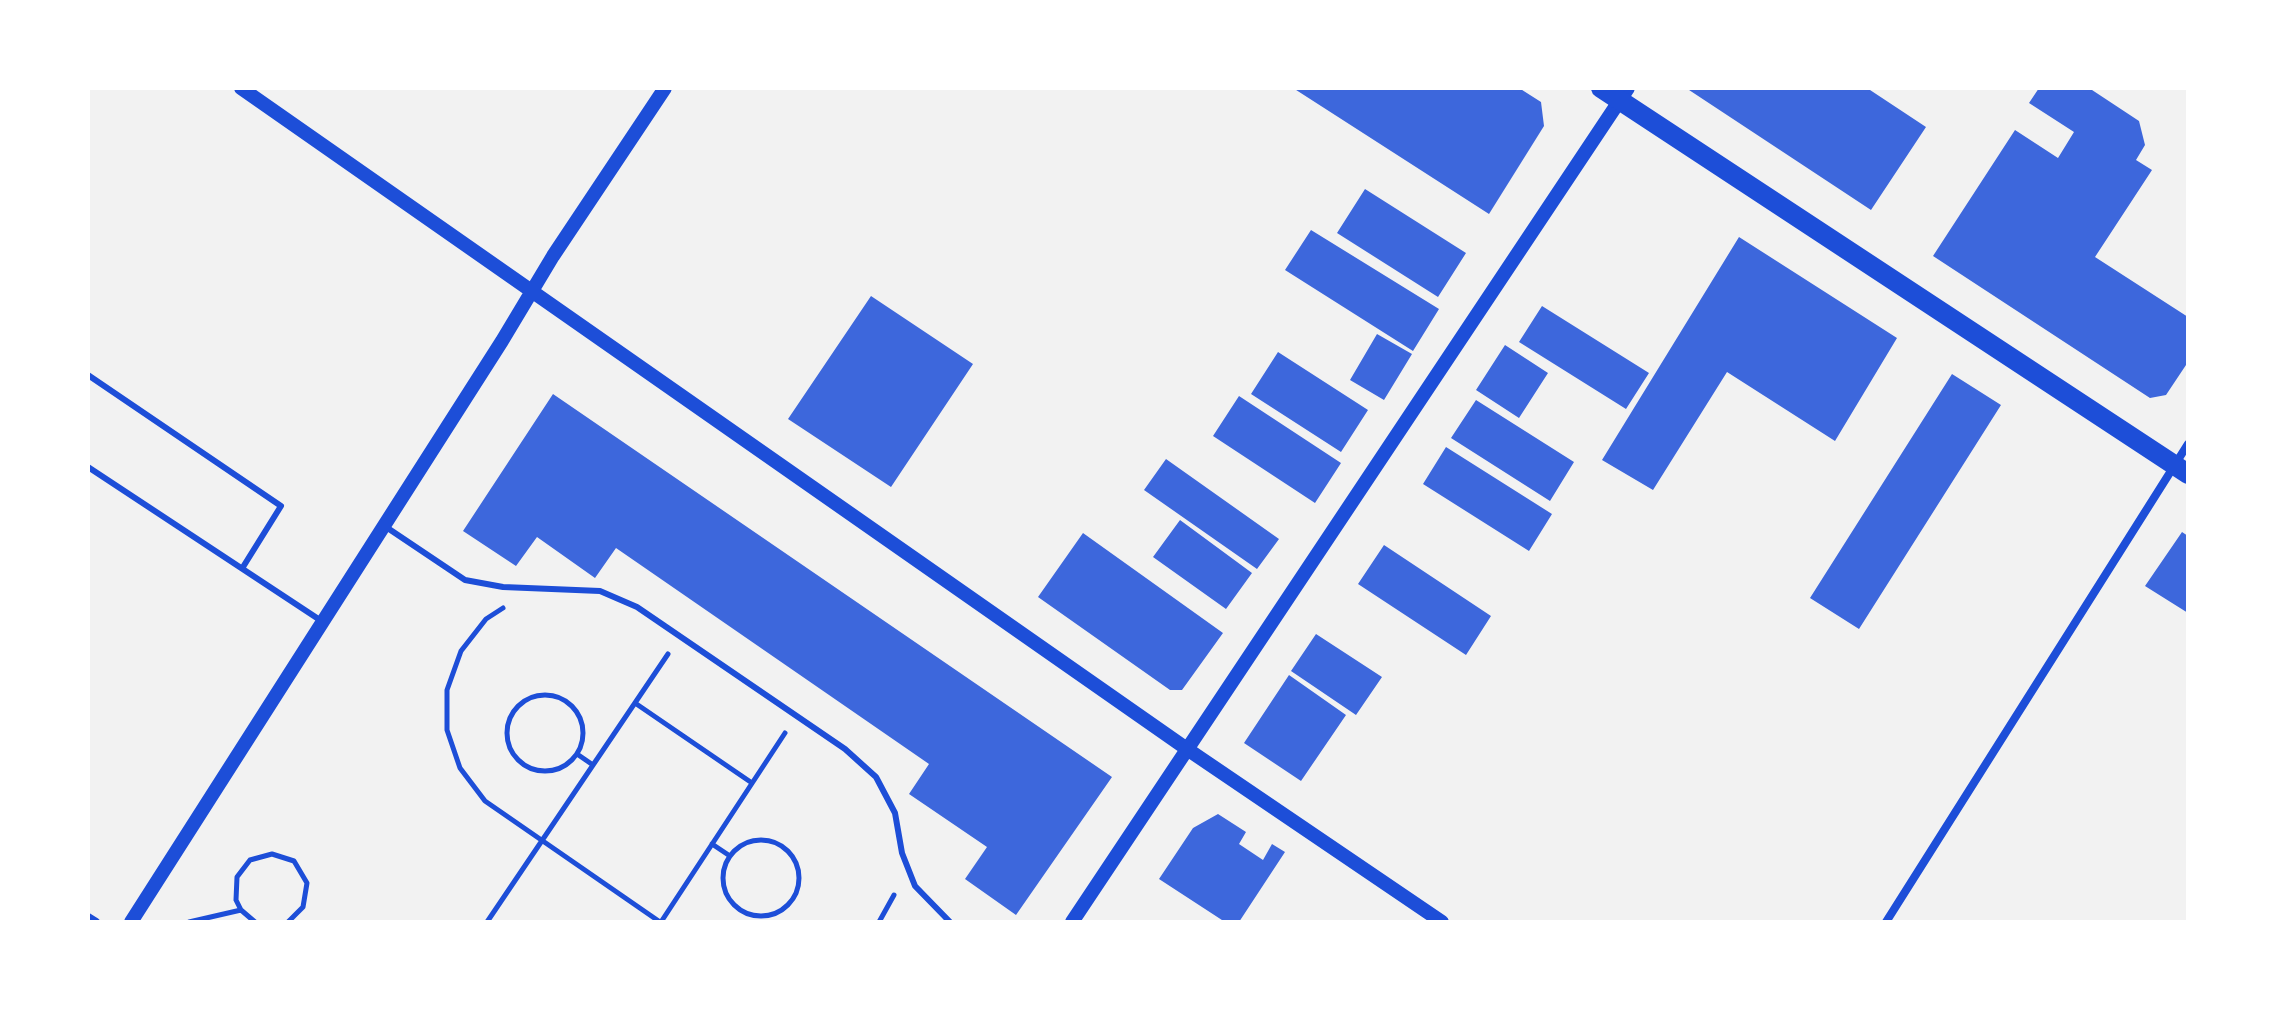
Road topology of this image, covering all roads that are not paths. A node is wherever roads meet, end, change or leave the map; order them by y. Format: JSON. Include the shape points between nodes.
{"nodes":[{"id":1,"x":241,"y":88,"type":"edge"},
{"id":2,"x":665,"y":88,"type":"edge"},
{"id":3,"x":1601,"y":88,"type":"edge"},
{"id":4,"x":1624,"y":94,"type":"edge"},
{"id":5,"x":531,"y":292,"type":"junction"},
{"id":6,"x":88,"y":375,"type":"edge"},
{"id":7,"x":2188,"y":444,"type":"edge"},
{"id":8,"x":88,"y":467,"type":"edge"},
{"id":9,"x":2181,"y":470,"type":"edge"},
{"id":10,"x":383,"y":525,"type":"junction"},
{"id":11,"x":243,"y":567,"type":"junction"},
{"id":12,"x":323,"y":622,"type":"junction"},
{"id":13,"x":1187,"y":749,"type":"junction"},
{"id":14,"x":88,"y":917,"type":"edge"},
{"id":15,"x":96,"y":922,"type":"edge"},
{"id":16,"x":131,"y":922,"type":"edge"},
{"id":17,"x":950,"y":922,"type":"edge"},
{"id":18,"x":1072,"y":922,"type":"edge"},
{"id":19,"x":1442,"y":922,"type":"edge"},
{"id":20,"x":1886,"y":922,"type":"edge"}],
"edges":[{"from":1,"to":5,"type":"street"},
{"from":2,"to":5,"type":"street"},
{"from":3,"to":4,"type":"main road"},
{"from":4,"to":9,"type":"main road"},
{"from":4,"to":13,"type":"street"},
{"from":5,"to":10,"type":"street"},
{"from":5,"to":13,"type":"street"},
{"from":6,"to":11,"type":"lane","via":[[281,506]]},
{"from":7,"to":9,"type":"street"},
{"from":8,"to":11,"type":"lane"},
{"from":9,"to":20,"type":"street"},
{"from":10,"to":12,"type":"street"},
{"from":10,"to":17,"type":"lane","via":[[465,580],[600,591],[637,607],[845,749],[876,777],[895,813],[915,886]]},
{"from":11,"to":12,"type":"lane"},
{"from":12,"to":16,"type":"street"},
{"from":13,"to":18,"type":"street"},
{"from":13,"to":19,"type":"street"},
{"from":14,"to":15,"type":"street"}]}
